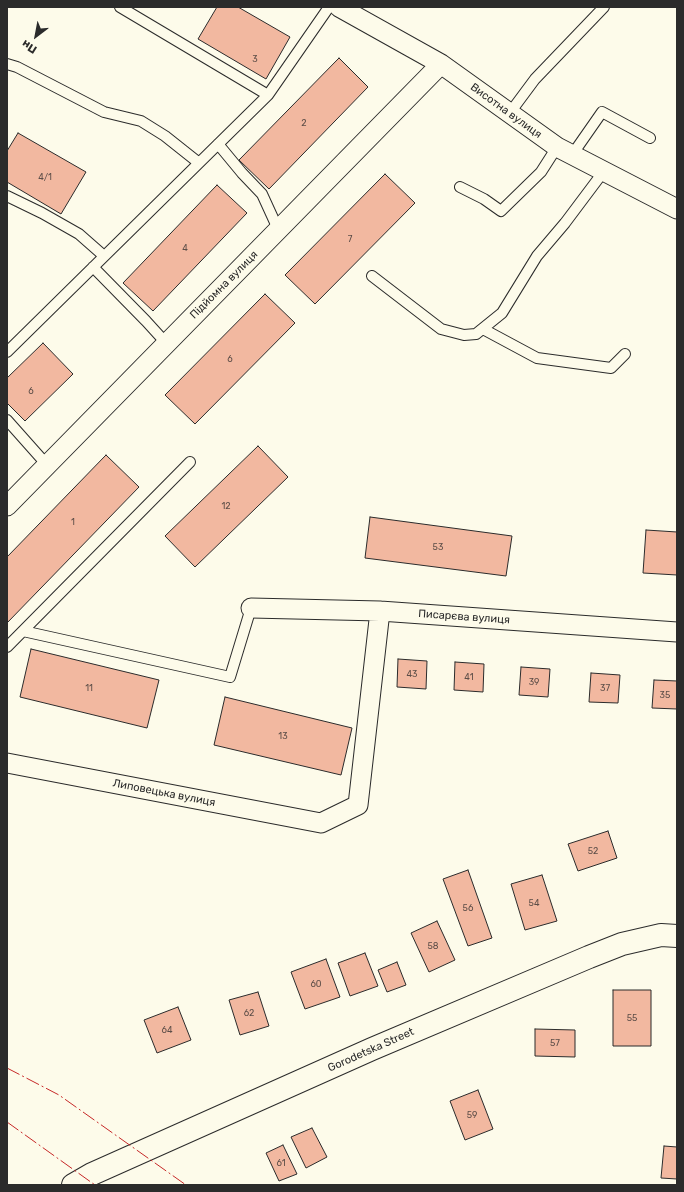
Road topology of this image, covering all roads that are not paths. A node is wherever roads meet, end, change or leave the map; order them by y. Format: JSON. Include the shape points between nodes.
{"nodes":[{"id":1,"x":120,"y":7,"type":"edge"},
{"id":2,"x":329,"y":7,"type":"edge"},
{"id":3,"x":340,"y":7,"type":"edge"},
{"id":4,"x":604,"y":7,"type":"edge"},
{"id":5,"x":7,"y":64,"type":"edge"},
{"id":6,"x":441,"y":64,"type":"junction"},
{"id":7,"x":268,"y":95,"type":"junction"},
{"id":8,"x":509,"y":114,"type":"junction"},
{"id":9,"x":650,"y":138,"type":"dead end"},
{"id":10,"x":218,"y":144,"type":"junction"},
{"id":11,"x":564,"y":151,"type":"junction"},
{"id":12,"x":199,"y":163,"type":"junction"},
{"id":13,"x":604,"y":171,"type":"junction"},
{"id":14,"x":460,"y":187,"type":"dead end"},
{"id":15,"x":7,"y":196,"type":"edge"},
{"id":16,"x":677,"y":208,"type":"edge"},
{"id":17,"x":278,"y":229,"type":"junction"},
{"id":18,"x":104,"y":256,"type":"junction"},
{"id":19,"x":93,"y":267,"type":"junction"},
{"id":20,"x":372,"y":276,"type":"dead end"},
{"id":21,"x":483,"y":329,"type":"junction"},
{"id":22,"x":166,"y":343,"type":"junction"},
{"id":23,"x":7,"y":352,"type":"edge"},
{"id":24,"x":625,"y":354,"type":"dead end"},
{"id":25,"x":7,"y":420,"type":"edge"},
{"id":26,"x":190,"y":462,"type":"dead end"},
{"id":27,"x":47,"y":465,"type":"junction"},
{"id":28,"x":7,"y":506,"type":"edge"},
{"id":29,"x":251,"y":608,"type":"joint"},
{"id":30,"x":380,"y":611,"type":"junction"},
{"id":31,"x":23,"y":631,"type":"junction"},
{"id":32,"x":677,"y":632,"type":"edge"},
{"id":33,"x":7,"y":647,"type":"edge"},
{"id":34,"x":7,"y":763,"type":"edge"},
{"id":35,"x":677,"y":936,"type":"edge"},
{"id":36,"x":73,"y":1185,"type":"edge"}],
"edges":[{"from":1,"to":7,"type":"lane"},
{"from":2,"to":7,"type":"lane"},
{"from":3,"to":6,"type":"street","name":"Висотна вулиця"},
{"from":4,"to":8,"type":"lane","via":[[535,79]]},
{"from":5,"to":12,"type":"lane","via":[[104,112],[141,121]]},
{"from":6,"to":8,"type":"street","name":"Висотна вулиця"},
{"from":6,"to":17,"type":"street","name":"Підйомна вулиця"},
{"from":7,"to":10,"type":"lane"},
{"from":8,"to":11,"type":"street","name":"Висотна вулиця"},
{"from":9,"to":11,"type":"lane","via":[[602,112]]},
{"from":10,"to":12,"type":"lane"},
{"from":10,"to":17,"type":"lane","via":[[262,194]]},
{"from":11,"to":13,"type":"street","name":"Висотна вулиця"},
{"from":11,"to":14,"type":"lane","via":[[501,211]]},
{"from":12,"to":18,"type":"lane"},
{"from":13,"to":16,"type":"street","name":"Висотна вулиця"},
{"from":13,"to":21,"type":"lane","via":[[537,256],[502,313]]},
{"from":15,"to":18,"type":"lane","via":[[79,234]]},
{"from":17,"to":22,"type":"street","name":"Підйомна вулиця"},
{"from":18,"to":19,"type":"lane"},
{"from":19,"to":22,"type":"lane"},
{"from":19,"to":23,"type":"lane"},
{"from":20,"to":21,"type":"lane","via":[[442,329],[464,335],[476,334]]},
{"from":21,"to":24,"type":"lane","via":[[537,358],[611,368]]},
{"from":22,"to":27,"type":"street","name":"Підйомна вулиця"},
{"from":25,"to":27,"type":"lane"},
{"from":26,"to":31,"type":"lane"},
{"from":27,"to":28,"type":"street","name":"Підйомна вулиця"},
{"from":29,"to":30,"type":"street","name":"Писарєва вулиця"},
{"from":29,"to":31,"type":"lane","via":[[230,677]]},
{"from":30,"to":32,"type":"street","name":"Писарєва вулиця"},
{"from":30,"to":34,"type":"street","name":"Липовецька вулиця","via":[[358,804],[321,823]]},
{"from":31,"to":33,"type":"lane"},
{"from":35,"to":36,"type":"main road","name":"Gorodetska Street","via":[[661,935],[622,944],[589,957],[372,1049],[92,1174]]}]}
